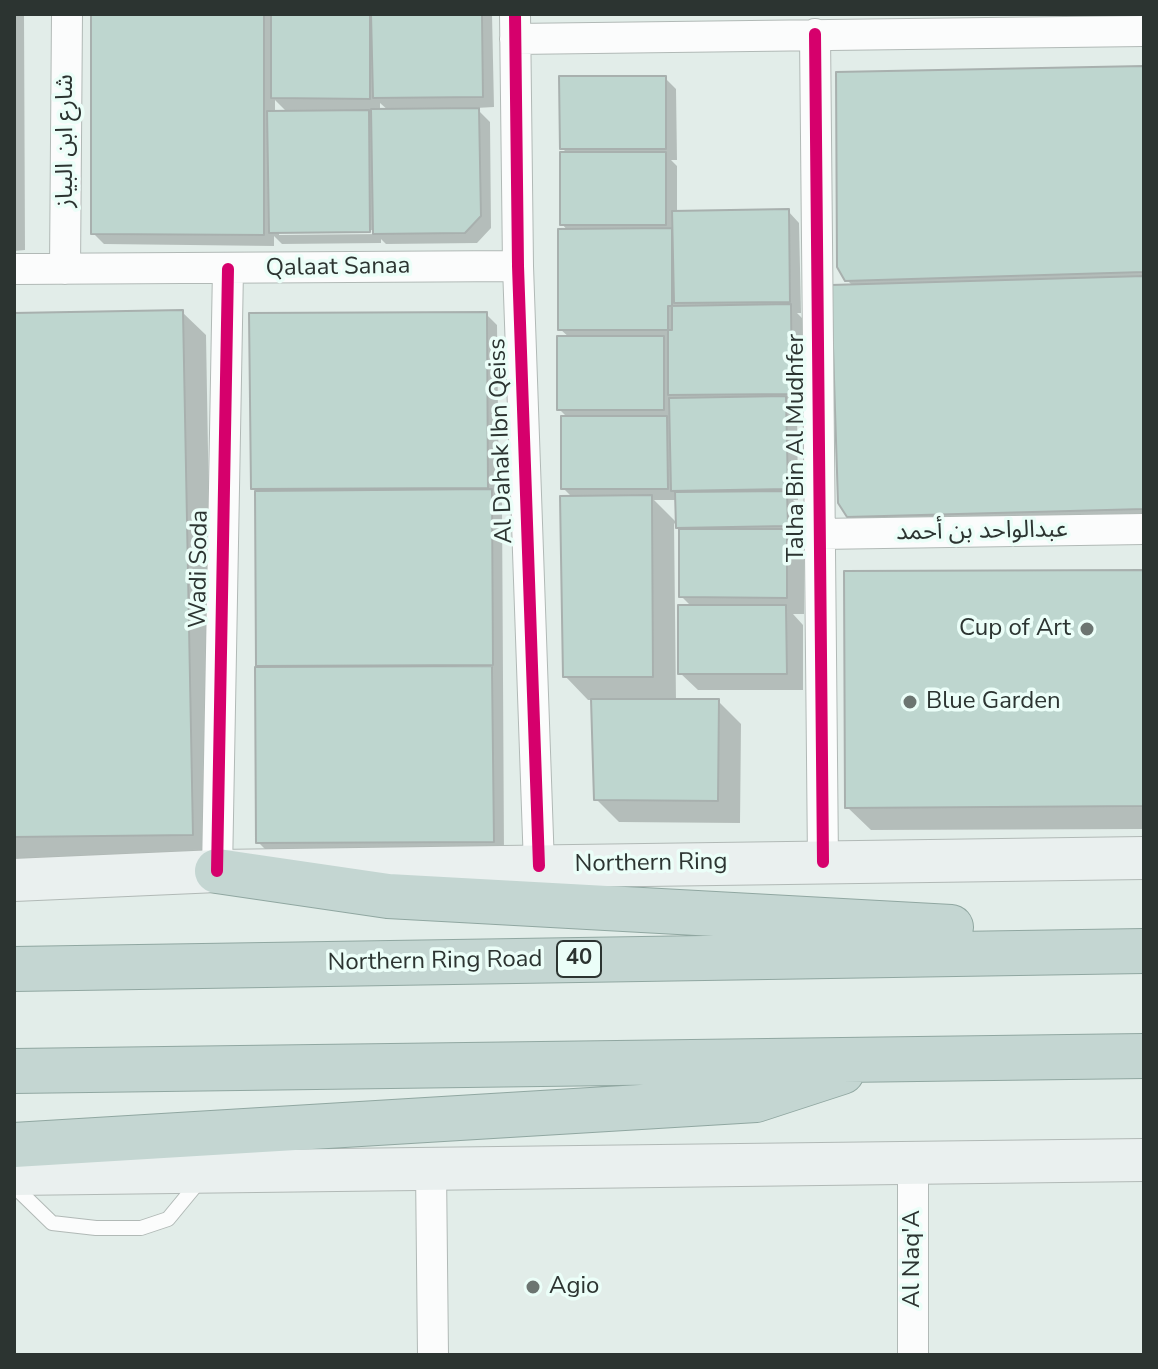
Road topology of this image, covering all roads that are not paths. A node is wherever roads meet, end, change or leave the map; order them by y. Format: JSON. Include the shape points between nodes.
{"nodes":[{"id":1,"x":67,"y":14,"type":"edge"},
{"id":2,"x":1094,"y":23,"type":"edge"},
{"id":3,"x":763,"y":24,"type":"edge"},
{"id":4,"x":515,"y":26,"type":"edge"},
{"id":5,"x":1144,"y":31,"type":"edge"},
{"id":6,"x":815,"y":34,"type":"junction"},
{"id":7,"x":518,"y":266,"type":"junction"},
{"id":8,"x":14,"y":269,"type":"edge"},
{"id":9,"x":65,"y":269,"type":"junction"},
{"id":10,"x":228,"y":269,"type":"junction"},
{"id":11,"x":1144,"y":529,"type":"edge"},
{"id":12,"x":819,"y":534,"type":"junction"},
{"id":13,"x":1144,"y":858,"type":"edge"},
{"id":14,"x":823,"y":862,"type":"junction"},
{"id":15,"x":539,"y":866,"type":"junction"},
{"id":16,"x":217,"y":871,"type":"junction"},
{"id":17,"x":14,"y":880,"type":"edge"},
{"id":18,"x":1144,"y":951,"type":"edge"},
{"id":19,"x":1020,"y":952,"type":"junction"},
{"id":20,"x":14,"y":969,"type":"edge"},
{"id":21,"x":1144,"y":1056,"type":"edge"},
{"id":22,"x":881,"y":1059,"type":"junction"},
{"id":23,"x":14,"y":1071,"type":"edge"},
{"id":24,"x":14,"y":1145,"type":"edge"},
{"id":25,"x":1144,"y":1160,"type":"edge"},
{"id":26,"x":913,"y":1163,"type":"junction"},
{"id":27,"x":431,"y":1169,"type":"junction"},
{"id":28,"x":206,"y":1172,"type":"junction"},
{"id":29,"x":14,"y":1174,"type":"edge"},
{"id":30,"x":14,"y":1186,"type":"edge"},
{"id":31,"x":433,"y":1355,"type":"edge"},
{"id":32,"x":913,"y":1355,"type":"edge"}],
"edges":[{"from":1,"to":9,"type":"street","name":"شارع ابن البياز"},
{"from":2,"to":5,"type":"street"},
{"from":2,"to":6,"type":"street"},
{"from":3,"to":4,"type":"street"},
{"from":3,"to":6,"type":"street"},
{"from":4,"to":7,"type":"street","name":"Al Dahak Ibn Qeiss"},
{"from":6,"to":12,"type":"street","name":"Talha Bin Al Mudhfer"},
{"from":7,"to":10,"type":"street","name":"Qalaat Sanaa"},
{"from":7,"to":15,"type":"street","name":"Al Dahak Ibn Qeiss"},
{"from":8,"to":9,"type":"street","name":"Qalaat Sanaa"},
{"from":9,"to":10,"type":"street","name":"Qalaat Sanaa"},
{"from":10,"to":16,"type":"street","name":"Wadi Soda"},
{"from":11,"to":12,"type":"street","name":"عبدالواحد بن أحمد"},
{"from":12,"to":14,"type":"street","name":"Talha Bin Al Mudhfer"},
{"from":13,"to":14,"type":"main road","name":"Northern Ring"},
{"from":14,"to":15,"type":"main road","name":"Northern Ring"},
{"from":15,"to":16,"type":"main road","name":"Northern Ring"},
{"from":16,"to":17,"type":"main road","name":"Northern Ring"},
{"from":16,"to":19,"type":"highway","via":[[388,896],[971,928]]},
{"from":18,"to":19,"type":"highway","name":"Northern Ring Road","number":"40"},
{"from":19,"to":20,"type":"highway","name":"Northern Ring Road","number":"40"},
{"from":21,"to":22,"type":"highway"},
{"from":22,"to":23,"type":"highway"},
{"from":22,"to":24,"type":"highway","via":[[756,1100]]},
{"from":25,"to":26,"type":"main road"},
{"from":26,"to":27,"type":"main road"},
{"from":26,"to":32,"type":"street","name":"Al Naq'A"},
{"from":27,"to":28,"type":"main road"},
{"from":27,"to":31,"type":"street"},
{"from":28,"to":29,"type":"main road"},
{"from":28,"to":30,"type":"lane","via":[[168,1219],[141,1228],[52,1223]]}]}
